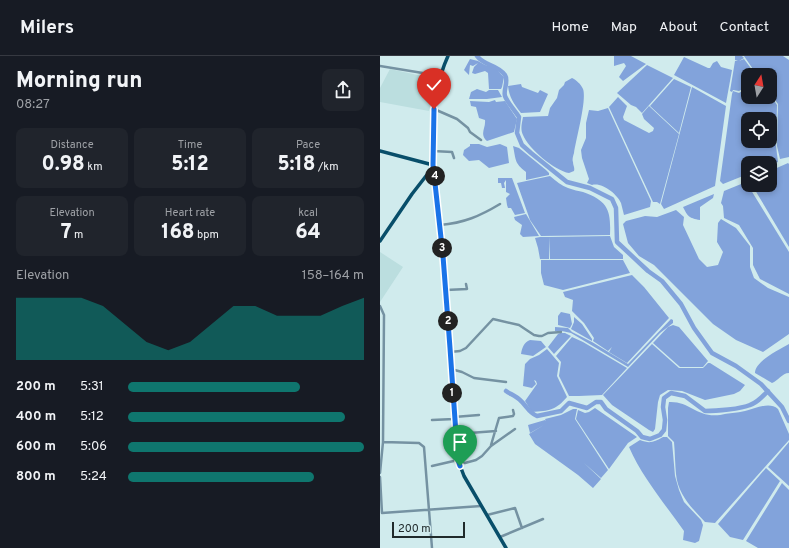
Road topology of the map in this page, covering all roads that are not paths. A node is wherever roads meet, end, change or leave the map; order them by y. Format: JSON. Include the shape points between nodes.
{"nodes":[{"id":1,"x":448,"y":56,"type":"edge"},
{"id":2,"x":380,"y":66,"type":"edge"},
{"id":3,"x":441,"y":76,"type":"junction"},
{"id":4,"x":434,"y":109,"type":"junction"},
{"id":5,"x":481,"y":140,"type":"dead end"},
{"id":6,"x":380,"y":151,"type":"edge"},
{"id":7,"x":433,"y":151,"type":"junction"},
{"id":8,"x":454,"y":158,"type":"dead end"},
{"id":9,"x":433,"y":166,"type":"junction"},
{"id":10,"x":500,"y":204,"type":"dead end"},
{"id":11,"x":440,"y":225,"type":"junction"},
{"id":12,"x":380,"y":241,"type":"edge"},
{"id":13,"x":466,"y":284,"type":"dead end"},
{"id":14,"x":446,"y":290,"type":"junction"},
{"id":15,"x":380,"y":306,"type":"edge"},
{"id":16,"x":561,"y":332,"type":"dead end"},
{"id":17,"x":450,"y":352,"type":"junction"},
{"id":18,"x":451,"y":369,"type":"junction"},
{"id":19,"x":506,"y":382,"type":"dead end"},
{"id":20,"x":513,"y":410,"type":"dead end"},
{"id":21,"x":479,"y":415,"type":"dead end"},
{"id":22,"x":454,"y":418,"type":"junction"},
{"id":23,"x":432,"y":420,"type":"dead end"},
{"id":24,"x":515,"y":429,"type":"dead end"},
{"id":25,"x":496,"y":431,"type":"junction"},
{"id":26,"x":456,"y":434,"type":"junction"},
{"id":27,"x":383,"y":442,"type":"junction"},
{"id":28,"x":491,"y":446,"type":"junction"},
{"id":29,"x":458,"y":461,"type":"junction"},
{"id":30,"x":432,"y":466,"type":"dead end"},
{"id":31,"x":380,"y":473,"type":"edge"},
{"id":32,"x":380,"y":477,"type":"edge"},
{"id":33,"x":482,"y":506,"type":"junction"},
{"id":34,"x":428,"y":511,"type":"junction"},
{"id":35,"x":381,"y":513,"type":"edge"},
{"id":36,"x":487,"y":515,"type":"junction"},
{"id":37,"x":543,"y":519,"type":"dead end"},
{"id":38,"x":522,"y":528,"type":"junction"},
{"id":39,"x":500,"y":537,"type":"junction"},
{"id":40,"x":432,"y":548,"type":"edge"},
{"id":41,"x":506,"y":548,"type":"edge"}],
"edges":[{"from":1,"to":3,"type":"main road"},
{"from":2,"to":3,"type":"street"},
{"from":3,"to":4,"type":"main road"},
{"from":4,"to":5,"type":"street","via":[[457,119]]},
{"from":4,"to":7,"type":"main road"},
{"from":6,"to":9,"type":"main road"},
{"from":7,"to":8,"type":"street","via":[[452,152]]},
{"from":7,"to":9,"type":"main road"},
{"from":9,"to":11,"type":"main road"},
{"from":9,"to":12,"type":"main road"},
{"from":10,"to":11,"type":"street","via":[[458,224]]},
{"from":11,"to":14,"type":"main road"},
{"from":13,"to":14,"type":"street","via":[[467,289]]},
{"from":14,"to":17,"type":"main road"},
{"from":15,"to":27,"type":"street","via":[[384,315]]},
{"from":16,"to":17,"type":"street","via":[[534,335],[518,325],[493,318],[466,348],[460,352]]},
{"from":17,"to":18,"type":"main road"},
{"from":18,"to":19,"type":"street","via":[[474,378]]},
{"from":18,"to":22,"type":"main road"},
{"from":20,"to":25,"type":"street","via":[[512,416],[499,418]]},
{"from":21,"to":22,"type":"street"},
{"from":22,"to":23,"type":"street"},
{"from":22,"to":26,"type":"main road"},
{"from":24,"to":28,"type":"street"},
{"from":25,"to":26,"type":"street"},
{"from":25,"to":28,"type":"street"},
{"from":26,"to":29,"type":"main road"},
{"from":27,"to":31,"type":"street"},
{"from":27,"to":34,"type":"street","via":[[419,443],[424,447]]},
{"from":28,"to":29,"type":"street","via":[[476,460],[465,463]]},
{"from":29,"to":30,"type":"street"},
{"from":29,"to":33,"type":"main road"},
{"from":32,"to":35,"type":"street"},
{"from":33,"to":34,"type":"street"},
{"from":33,"to":36,"type":"main road"},
{"from":34,"to":35,"type":"street"},
{"from":34,"to":40,"type":"street"},
{"from":36,"to":38,"type":"street","via":[[515,508]]},
{"from":36,"to":39,"type":"main road"},
{"from":37,"to":38,"type":"street"},
{"from":38,"to":39,"type":"street"},
{"from":39,"to":41,"type":"main road"}]}
